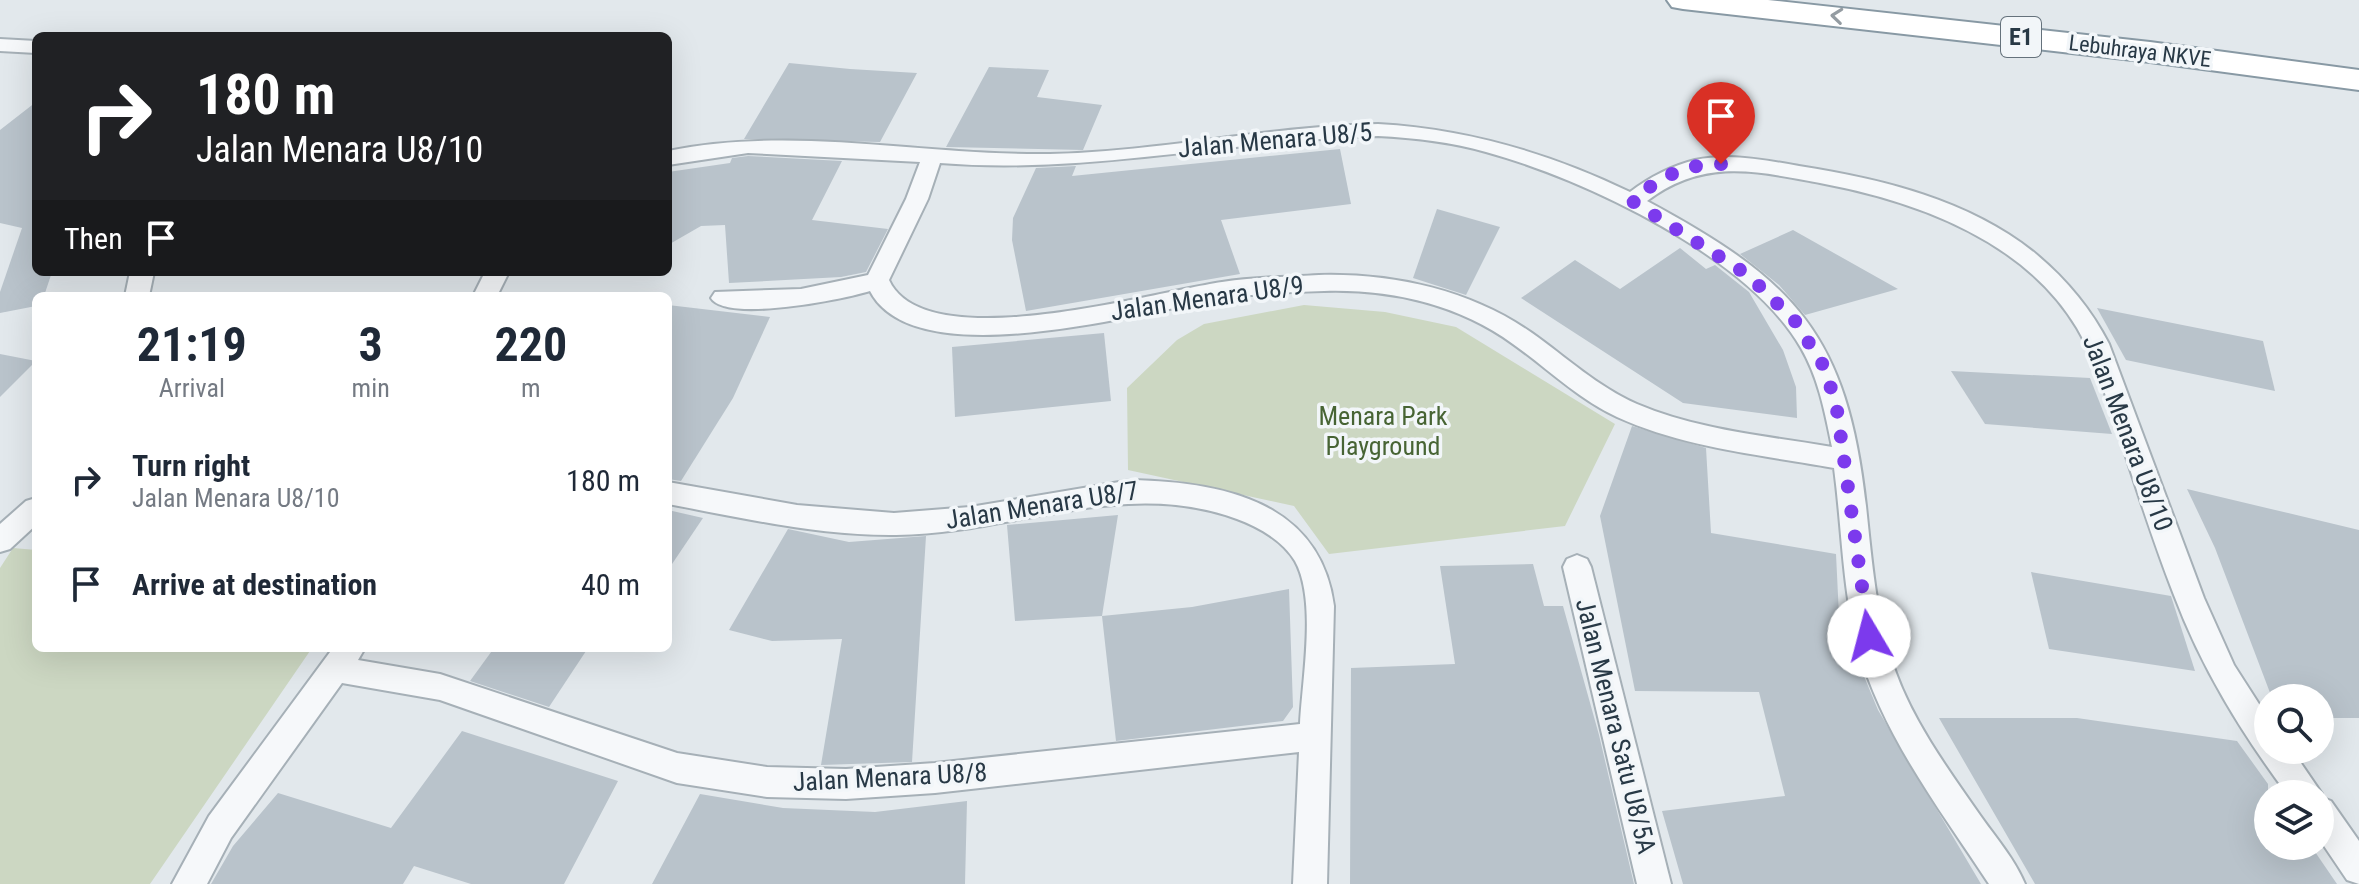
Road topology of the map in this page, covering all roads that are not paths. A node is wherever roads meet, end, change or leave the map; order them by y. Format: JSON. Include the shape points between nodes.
{"nodes":[{"id":1,"x":1683,"y":0,"type":"edge"},
{"id":2,"x":1872,"y":0,"type":"edge"},
{"id":3,"x":0,"y":45,"type":"edge"},
{"id":4,"x":32,"y":47,"type":"edge"},
{"id":5,"x":2359,"y":60,"type":"edge"},
{"id":6,"x":2359,"y":80,"type":"edge"},
{"id":7,"x":672,"y":157,"type":"edge"},
{"id":8,"x":932,"y":157,"type":"junction"},
{"id":9,"x":1632,"y":201,"type":"junction"},
{"id":10,"x":877,"y":280,"type":"junction"},
{"id":11,"x":723,"y":298,"type":"dead end"},
{"id":12,"x":1844,"y":459,"type":"junction"},
{"id":13,"x":672,"y":494,"type":"edge"},
{"id":14,"x":32,"y":513,"type":"edge"},
{"id":15,"x":0,"y":541,"type":"edge"},
{"id":16,"x":1577,"y":567,"type":"dead end"},
{"id":17,"x":342,"y":659,"type":"edge"},
{"id":18,"x":2254,"y":723,"type":"edge"},
{"id":19,"x":1316,"y":736,"type":"junction"},
{"id":20,"x":2334,"y":832,"type":"edge"},
{"id":21,"x":2359,"y":869,"type":"edge"},
{"id":22,"x":189,"y":884,"type":"edge"},
{"id":23,"x":1310,"y":884,"type":"edge"},
{"id":24,"x":1654,"y":884,"type":"edge"},
{"id":25,"x":2008,"y":884,"type":"edge"}],
"edges":[{"from":6,"to":1,"type":"highway","name":"Lebuhraya NKVE","number":"E1","one_way":true},
{"from":2,"to":5,"type":"highway","name":"Lebuhraya NKVE","number":"E1"},
{"from":3,"to":4,"type":"street"},
{"from":7,"to":8,"type":"street","name":"Jalan Menara U8/5","via":[[752,147]]},
{"from":8,"to":9,"type":"street","name":"Jalan Menara U8/5","via":[[1090,158],[1379,130],[1508,151]]},
{"from":8,"to":10,"type":"street"},
{"from":9,"to":12,"type":"street","name":"Jalan Menara U8/5","via":[[1724,257],[1795,321],[1831,386]]},
{"from":9,"to":18,"type":"street","name":"Jalan Menara U8/10","via":[[1669,174],[1701,164],[1837,179],[1882,188],[1949,213],[2039,269],[2067,297],[2094,338],[2190,597],[2233,691]]},
{"from":10,"to":11,"type":"street","via":[[836,295],[798,300]]},
{"from":10,"to":12,"type":"street","name":"Jalan Menara U8/9","via":[[888,300],[911,315],[962,327],[1010,328],[1223,291],[1336,283],[1389,286],[1506,327],[1599,395],[1649,419]]},
{"from":12,"to":25,"type":"street","name":"Jalan Menara U8/5","via":[[1869,636],[1882,681]]},
{"from":13,"to":19,"type":"street","name":"Jalan Menara U8/7","via":[[860,524],[927,523],[1154,488],[1240,507],[1290,536],[1318,577]]},
{"from":14,"to":15,"type":"street"},
{"from":16,"to":24,"type":"street","name":"Jalan Menara Satu U8/5A"},
{"from":17,"to":19,"type":"street","name":"Jalan Menara U8/8","via":[[677,768],[767,782],[935,778]]},
{"from":17,"to":22,"type":"street","via":[[220,827]]},
{"from":19,"to":23,"type":"street","name":"Jalan Menara U8/7"},
{"from":20,"to":21,"type":"street"}]}
